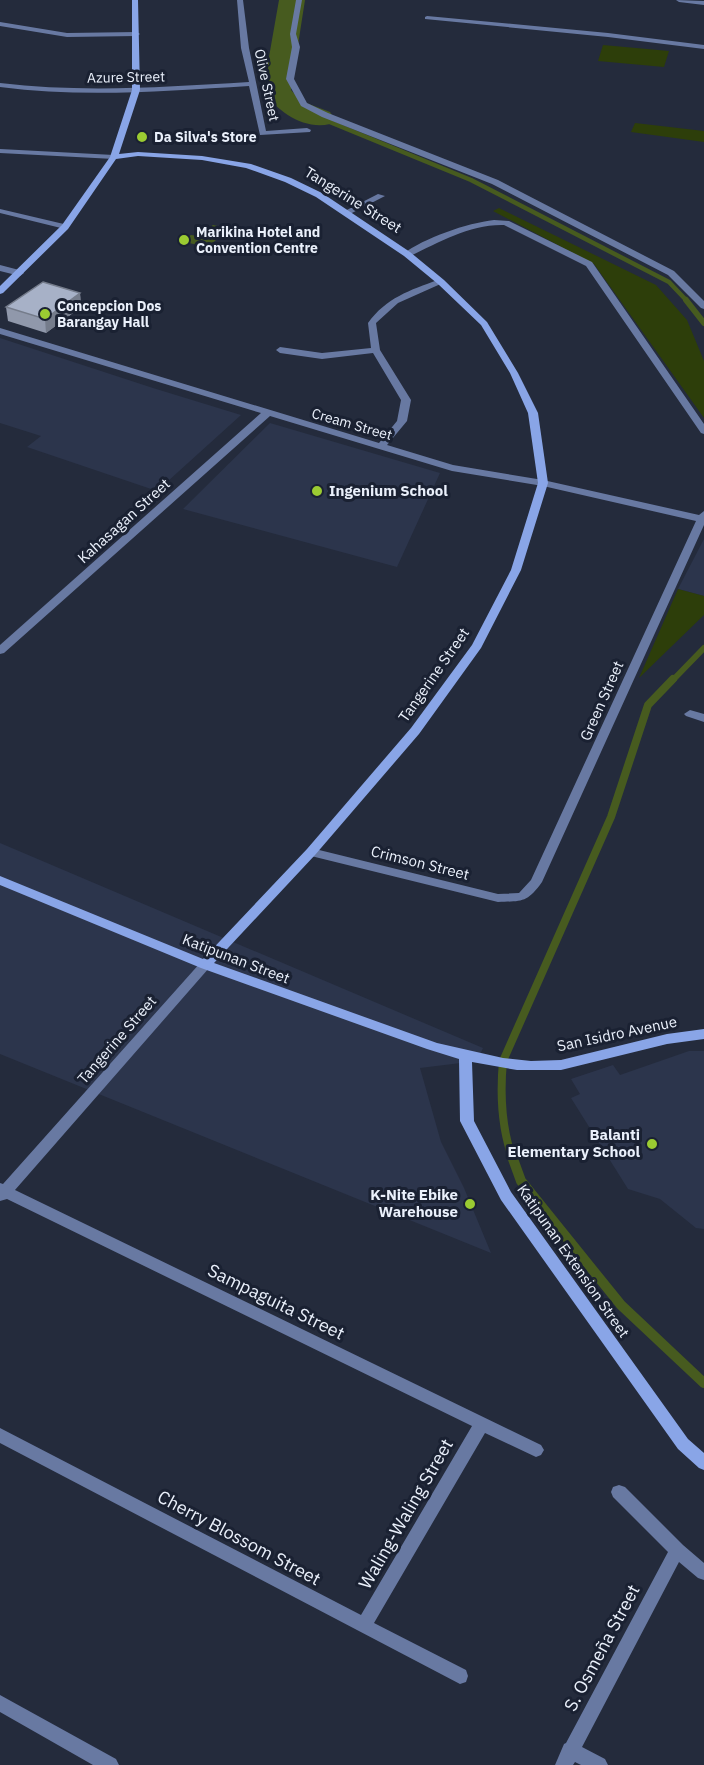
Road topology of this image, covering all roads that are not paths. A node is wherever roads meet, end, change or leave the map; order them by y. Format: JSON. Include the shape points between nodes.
{"nodes":[{"id":1,"x":135,"y":0,"type":"edge"},
{"id":2,"x":240,"y":0,"type":"edge"},
{"id":3,"x":299,"y":0,"type":"edge"},
{"id":4,"x":679,"y":0,"type":"edge"},
{"id":5,"x":704,"y":3,"type":"edge"},
{"id":6,"x":428,"y":18,"type":"dead end"},
{"id":7,"x":0,"y":24,"type":"edge"},
{"id":8,"x":137,"y":34,"type":"junction"},
{"id":9,"x":704,"y":47,"type":"edge"},
{"id":10,"x":252,"y":84,"type":"junction"},
{"id":11,"x":0,"y":85,"type":"edge"},
{"id":12,"x":136,"y":90,"type":"junction"},
{"id":13,"x":307,"y":130,"type":"dead end"},
{"id":14,"x":0,"y":151,"type":"edge"},
{"id":15,"x":114,"y":157,"type":"junction"},
{"id":16,"x":381,"y":196,"type":"dead end"},
{"id":17,"x":0,"y":211,"type":"edge"},
{"id":18,"x":345,"y":213,"type":"junction"},
{"id":19,"x":65,"y":227,"type":"junction"},
{"id":20,"x":407,"y":254,"type":"junction"},
{"id":21,"x":0,"y":268,"type":"edge"},
{"id":22,"x":20,"y":273,"type":"junction"},
{"id":23,"x":441,"y":282,"type":"junction"},
{"id":24,"x":0,"y":291,"type":"edge"},
{"id":25,"x":704,"y":306,"type":"edge"},
{"id":26,"x":0,"y":331,"type":"edge"},
{"id":27,"x":280,"y":350,"type":"dead end"},
{"id":28,"x":376,"y":350,"type":"junction"},
{"id":29,"x":267,"y":414,"type":"junction"},
{"id":30,"x":704,"y":431,"type":"edge"},
{"id":31,"x":381,"y":446,"type":"junction"},
{"id":32,"x":543,"y":483,"type":"junction"},
{"id":33,"x":703,"y":517,"type":"edge"},
{"id":34,"x":0,"y":651,"type":"edge"},
{"id":35,"x":690,"y":714,"type":"dead end"},
{"id":36,"x":704,"y":718,"type":"edge"},
{"id":37,"x":311,"y":852,"type":"junction"},
{"id":38,"x":0,"y":880,"type":"edge"},
{"id":39,"x":522,"y":897,"type":"joint"},
{"id":40,"x":205,"y":965,"type":"junction"},
{"id":41,"x":704,"y":1034,"type":"edge"},
{"id":42,"x":465,"y":1056,"type":"junction"},
{"id":43,"x":2,"y":1192,"type":"edge"},
{"id":44,"x":482,"y":1424,"type":"junction"},
{"id":45,"x":0,"y":1435,"type":"edge"},
{"id":46,"x":536,"y":1450,"type":"dead end"},
{"id":47,"x":704,"y":1462,"type":"edge"},
{"id":48,"x":619,"y":1492,"type":"dead end"},
{"id":49,"x":676,"y":1550,"type":"junction"},
{"id":50,"x":704,"y":1573,"type":"edge"},
{"id":51,"x":363,"y":1625,"type":"junction"},
{"id":52,"x":460,"y":1676,"type":"dead end"},
{"id":53,"x":0,"y":1703,"type":"edge"},
{"id":54,"x":567,"y":1758,"type":"edge"},
{"id":55,"x":110,"y":1765,"type":"edge"},
{"id":56,"x":599,"y":1765,"type":"edge"}],
"edges":[{"from":1,"to":8,"type":"street"},
{"from":2,"to":10,"type":"street","name":"Olive Street"},
{"from":3,"to":25,"type":"street","via":[[291,79],[304,104],[495,182],[671,273]]},
{"from":4,"to":5,"type":"street"},
{"from":6,"to":9,"type":"street"},
{"from":7,"to":8,"type":"street","via":[[67,34]]},
{"from":8,"to":12,"type":"street"},
{"from":10,"to":12,"type":"street","name":"Azure Street"},
{"from":10,"to":13,"type":"street","name":"Olive Street","via":[[263,133]]},
{"from":11,"to":12,"type":"street","name":"Azure Street","via":[[26,89]]},
{"from":12,"to":15,"type":"street"},
{"from":14,"to":15,"type":"street","name":"Tangerine Street"},
{"from":15,"to":18,"type":"street","name":"Tangerine Street","via":[[138,154],[202,158],[248,166],[319,195]]},
{"from":15,"to":19,"type":"street"},
{"from":16,"to":18,"type":"street"},
{"from":17,"to":19,"type":"street"},
{"from":18,"to":20,"type":"street","name":"Tangerine Street"},
{"from":19,"to":22,"type":"street"},
{"from":20,"to":23,"type":"street","name":"Tangerine Street"},
{"from":20,"to":30,"type":"street","via":[[494,221],[506,223],[589,264]]},
{"from":21,"to":22,"type":"street"},
{"from":22,"to":24,"type":"street"},
{"from":23,"to":28,"type":"street","via":[[400,296],[381,311],[372,323]]},
{"from":23,"to":32,"type":"street","name":"Tangerine Street","via":[[484,324],[514,373],[533,413]]},
{"from":26,"to":29,"type":"street","name":"Cream Street"},
{"from":27,"to":28,"type":"street","via":[[322,356]]},
{"from":28,"to":31,"type":"street","via":[[406,400],[402,421]]},
{"from":29,"to":31,"type":"street","name":"Cream Street"},
{"from":29,"to":34,"type":"street","name":"Kahasagan Street"},
{"from":31,"to":32,"type":"street","name":"Cream Street","via":[[452,468]]},
{"from":32,"to":33,"type":"street","name":"Cream Street"},
{"from":32,"to":37,"type":"street","name":"Tangerine Street","via":[[516,570],[477,646],[415,731]]},
{"from":33,"to":39,"type":"street","name":"Green Street","via":[[536,882]]},
{"from":35,"to":36,"type":"street"},
{"from":37,"to":39,"type":"street","name":"Crimson Street","via":[[498,898]]},
{"from":37,"to":40,"type":"street","name":"Tangerine Street"},
{"from":38,"to":40,"type":"street","name":"Katipunan Street"},
{"from":40,"to":42,"type":"street","name":"Katipunan Street"},
{"from":40,"to":43,"type":"street","name":"Tangerine Street"},
{"from":41,"to":42,"type":"street","name":"San Isidro Avenue","via":[[546,1066]]},
{"from":42,"to":47,"type":"street","name":"Katipunan Extension Street","via":[[467,1121],[506,1196],[683,1444]]},
{"from":43,"to":44,"type":"street","name":"Sampaguita Street"},
{"from":44,"to":46,"type":"street","name":"Sampaguita Street"},
{"from":44,"to":51,"type":"street","name":"Waling-Waling Street"},
{"from":45,"to":51,"type":"street","name":"Cherry Blossom Street"},
{"from":48,"to":49,"type":"street"},
{"from":49,"to":50,"type":"street"},
{"from":49,"to":54,"type":"street","name":"S. Osmeña Street"},
{"from":51,"to":52,"type":"street","name":"Cherry Blossom Street"},
{"from":53,"to":55,"type":"street"},
{"from":54,"to":56,"type":"street"}]}
